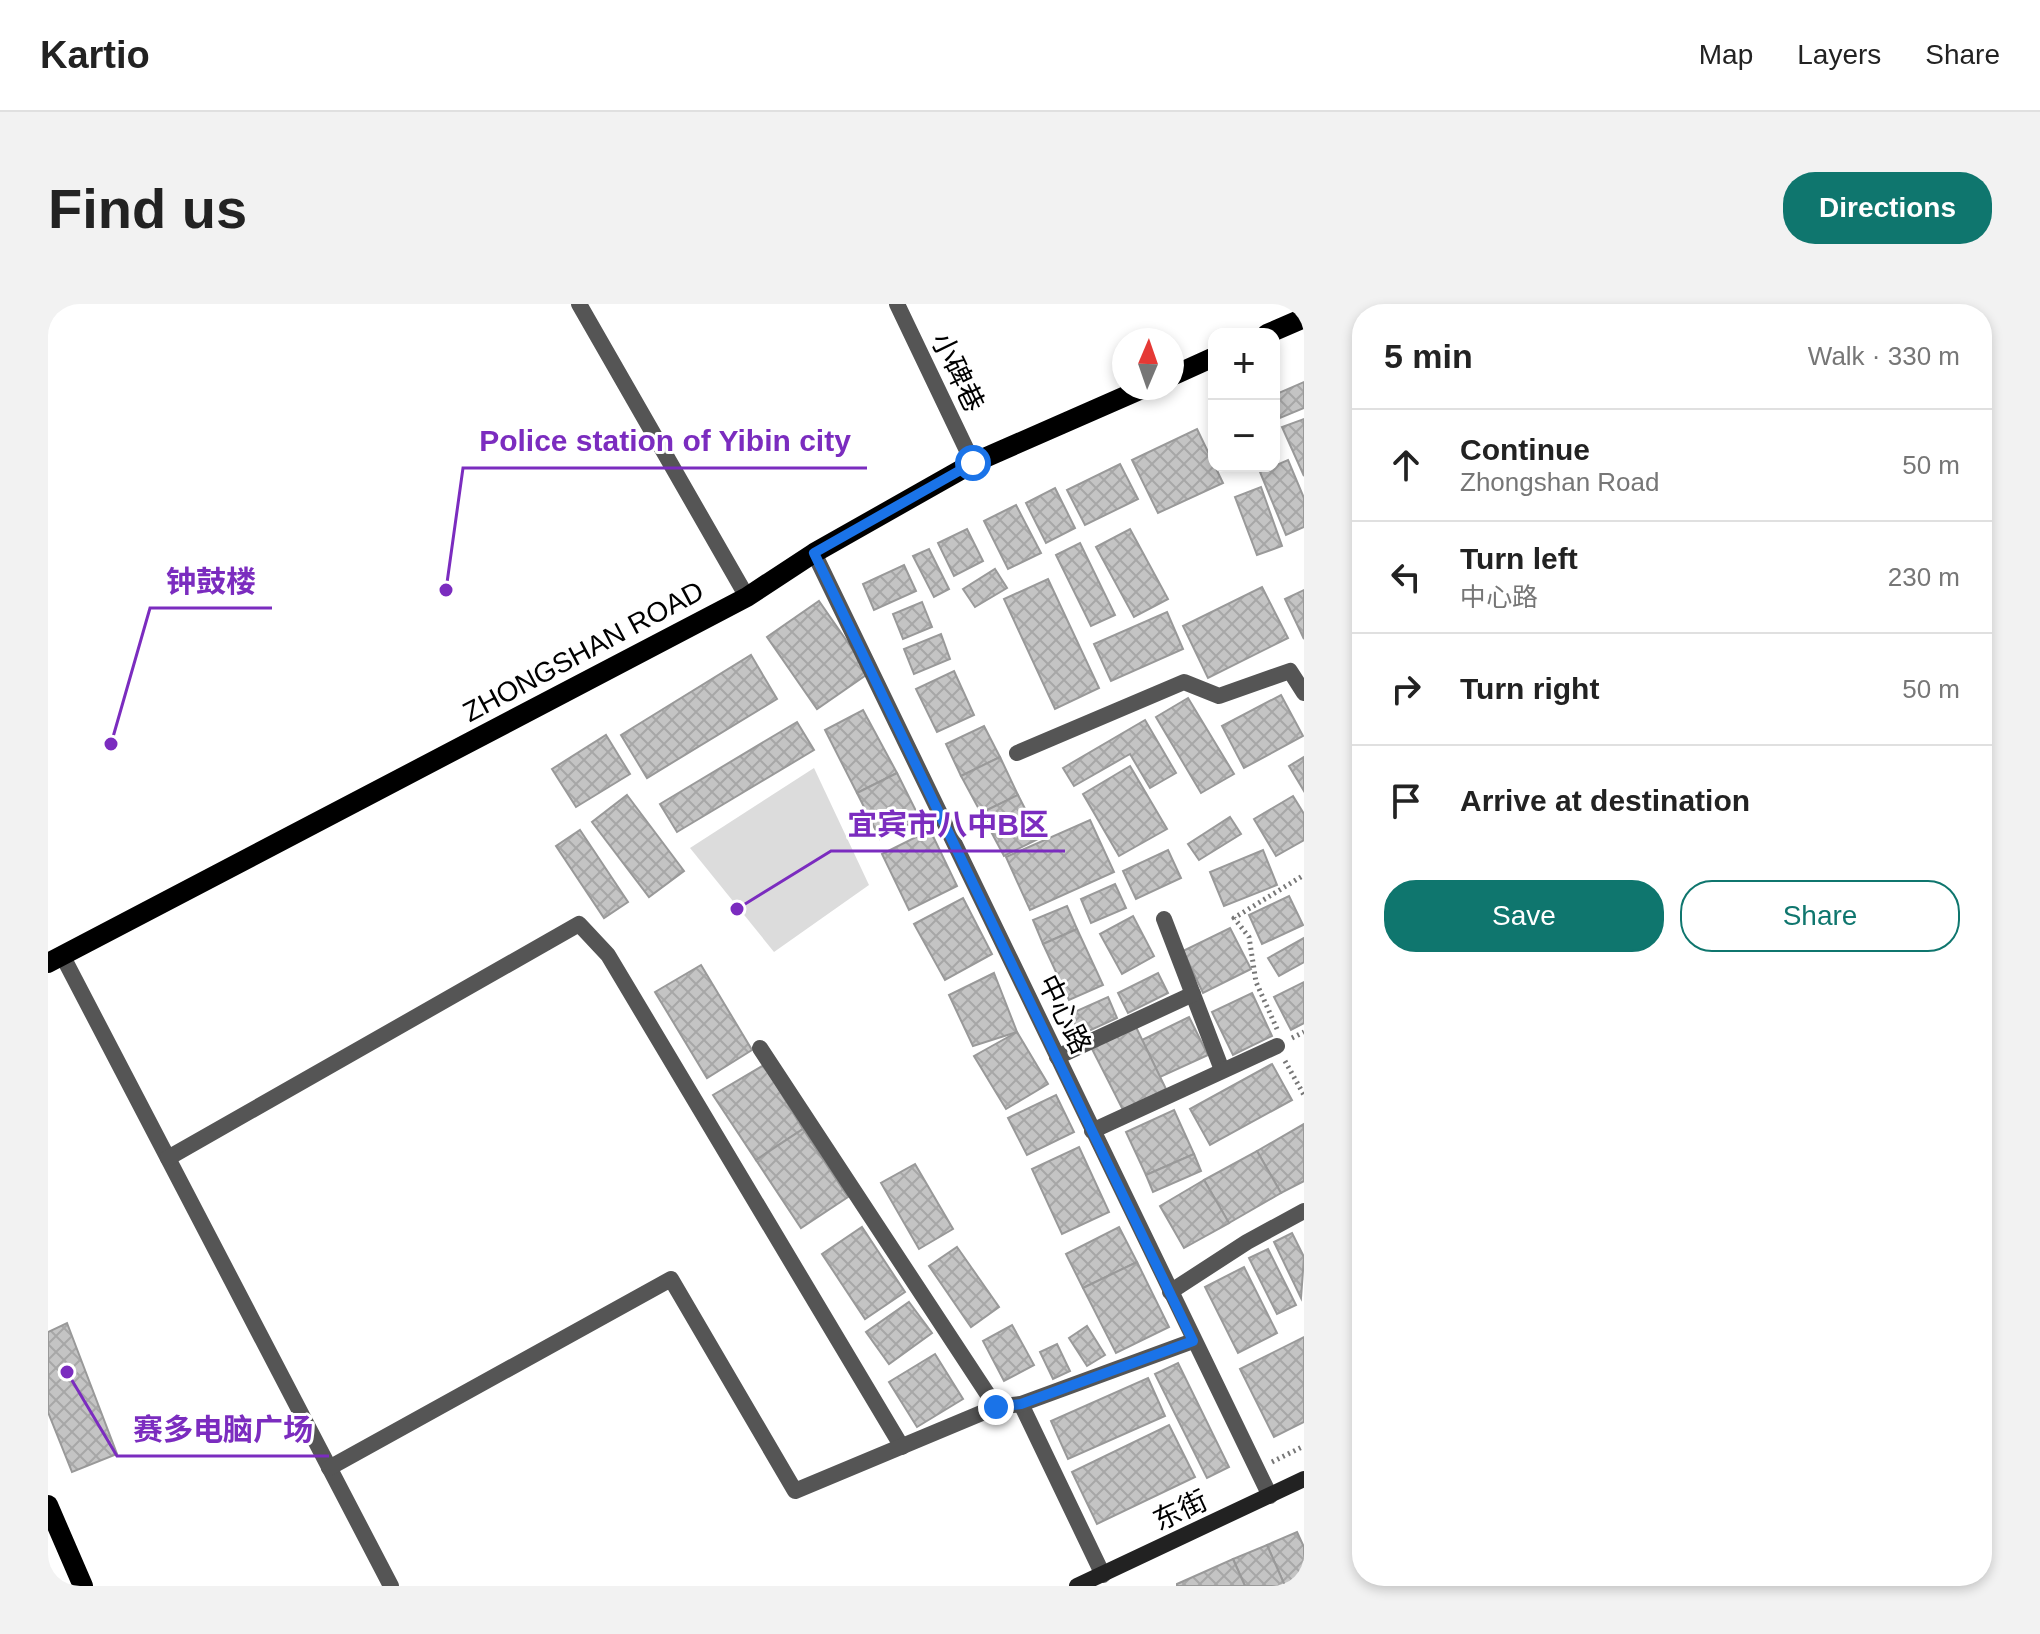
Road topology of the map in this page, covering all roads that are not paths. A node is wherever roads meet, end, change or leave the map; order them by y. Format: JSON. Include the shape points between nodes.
{"nodes":[{"id":1,"x":579,"y":304,"type":"edge"},
{"id":2,"x":897,"y":304,"type":"edge"},
{"id":3,"x":1304,"y":318,"type":"edge"},
{"id":4,"x":1280,"y":328,"type":"edge"},
{"id":5,"x":1208,"y":360,"type":"edge"},
{"id":6,"x":1184,"y":371,"type":"edge"},
{"id":7,"x":1117,"y":400,"type":"edge"},
{"id":8,"x":973,"y":463,"type":"junction"},
{"id":9,"x":814,"y":553,"type":"junction"},
{"id":10,"x":747,"y":597,"type":"junction"},
{"id":11,"x":1304,"y":693,"type":"edge"},
{"id":12,"x":1017,"y":753,"type":"dead end"},
{"id":13,"x":1164,"y":919,"type":"dead end"},
{"id":14,"x":55,"y":959,"type":"edge"},
{"id":15,"x":1193,"y":994,"type":"junction"},
{"id":16,"x":1277,"y":1046,"type":"road end"},
{"id":17,"x":760,"y":1048,"type":"dead end"},
{"id":18,"x":1057,"y":1057,"type":"junction"},
{"id":19,"x":1222,"y":1070,"type":"junction"},
{"id":20,"x":1092,"y":1131,"type":"junction"},
{"id":21,"x":168,"y":1158,"type":"junction"},
{"id":22,"x":1304,"y":1211,"type":"edge"},
{"id":23,"x":1170,"y":1292,"type":"junction"},
{"id":24,"x":1193,"y":1341,"type":"junction"},
{"id":25,"x":1021,"y":1404,"type":"junction"},
{"id":26,"x":996,"y":1407,"type":"junction"},
{"id":27,"x":902,"y":1447,"type":"junction"},
{"id":28,"x":329,"y":1468,"type":"junction"},
{"id":29,"x":1304,"y":1479,"type":"edge"},
{"id":30,"x":1270,"y":1496,"type":"junction"},
{"id":31,"x":49,"y":1510,"type":"edge"},
{"id":32,"x":1103,"y":1575,"type":"junction"},
{"id":33,"x":1081,"y":1585,"type":"edge"},
{"id":34,"x":83,"y":1586,"type":"edge"},
{"id":35,"x":391,"y":1586,"type":"edge"}],
"edges":[{"from":1,"to":10,"type":"street"},
{"from":2,"to":8,"type":"street","name":"小碑巷"},
{"from":3,"to":4,"type":"main road"},
{"from":5,"to":6,"type":"main road"},
{"from":7,"to":8,"type":"main road","name":"ZHONGSHAN ROAD"},
{"from":8,"to":9,"type":"main road","name":"ZHONGSHAN ROAD"},
{"from":9,"to":10,"type":"main road","name":"ZHONGSHAN ROAD"},
{"from":9,"to":18,"type":"street","name":"中心路"},
{"from":10,"to":14,"type":"main road","name":"ZHONGSHAN ROAD"},
{"from":11,"to":12,"type":"street","via":[[1290,671],[1219,696],[1184,682]]},
{"from":13,"to":15,"type":"street"},
{"from":14,"to":21,"type":"street"},
{"from":15,"to":18,"type":"street"},
{"from":15,"to":19,"type":"street"},
{"from":16,"to":19,"type":"street"},
{"from":17,"to":26,"type":"street"},
{"from":18,"to":20,"type":"street","name":"中心路"},
{"from":19,"to":20,"type":"street"},
{"from":20,"to":23,"type":"street","name":"中心路"},
{"from":21,"to":27,"type":"street","via":[[579,924],[608,955]]},
{"from":21,"to":28,"type":"street"},
{"from":22,"to":23,"type":"street"},
{"from":23,"to":24,"type":"street","name":"中心路"},
{"from":24,"to":25,"type":"street"},
{"from":24,"to":30,"type":"street","name":"中心路"},
{"from":25,"to":26,"type":"street"},
{"from":25,"to":32,"type":"street"},
{"from":26,"to":27,"type":"street"},
{"from":27,"to":28,"type":"street","via":[[795,1491],[671,1279]]},
{"from":28,"to":35,"type":"street"},
{"from":29,"to":30,"type":"main road","name":"东街"},
{"from":30,"to":32,"type":"main road","name":"东街"},
{"from":31,"to":34,"type":"main road"},
{"from":32,"to":33,"type":"main road","name":"东街"}]}
